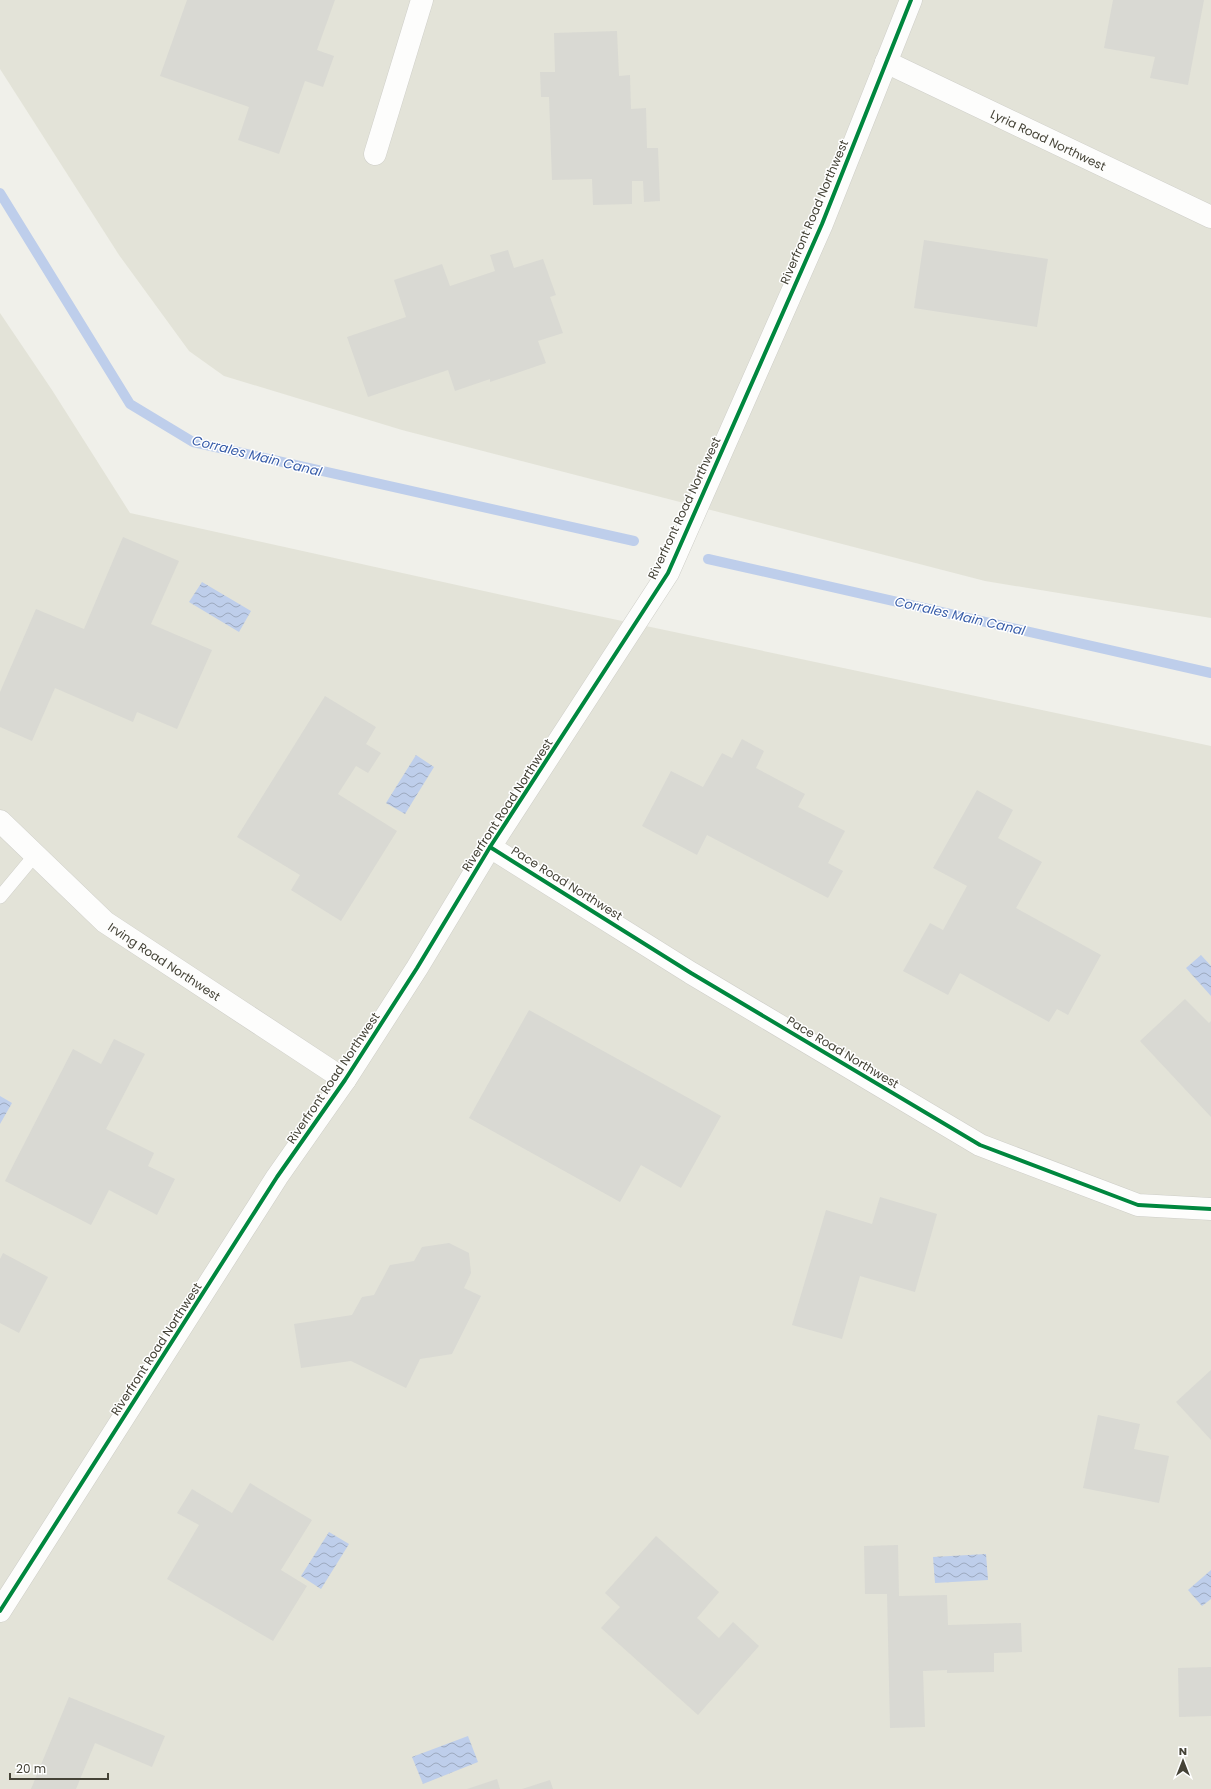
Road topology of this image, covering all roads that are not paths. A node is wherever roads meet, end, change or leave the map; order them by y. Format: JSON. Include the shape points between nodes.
{"nodes":[{"id":1,"x":422,"y":0,"type":"edge"},
{"id":2,"x":911,"y":0,"type":"edge"},
{"id":3,"x":886,"y":62,"type":"junction"},
{"id":4,"x":375,"y":154,"type":"dead end"},
{"id":5,"x":1211,"y":217,"type":"edge"},
{"id":6,"x":0,"y":821,"type":"edge"},
{"id":7,"x":490,"y":847,"type":"junction"},
{"id":8,"x":35,"y":855,"type":"junction"},
{"id":9,"x":0,"y":897,"type":"edge"},
{"id":10,"x":345,"y":1080,"type":"junction"},
{"id":11,"x":1211,"y":1209,"type":"edge"},
{"id":12,"x":0,"y":1611,"type":"edge"}],
"edges":[{"from":1,"to":4,"type":"street"},
{"from":2,"to":3,"type":"street","name":"Riverfront Road Northwest"},
{"from":3,"to":5,"type":"street","name":"Lyria Road Northwest"},
{"from":3,"to":7,"type":"street","name":"Riverfront Road Northwest","via":[[822,224],[668,573]]},
{"from":6,"to":8,"type":"street","name":"Irving Road Northwest"},
{"from":7,"to":10,"type":"street","name":"Riverfront Road Northwest"},
{"from":7,"to":11,"type":"street","name":"Pace Road Northwest","via":[[691,973],[980,1145],[1138,1205]]},
{"from":8,"to":9,"type":"lane"},
{"from":8,"to":10,"type":"street","name":"Irving Road Northwest","via":[[104,922]]},
{"from":10,"to":12,"type":"street","name":"Riverfront Road Northwest","via":[[278,1177]]}]}
